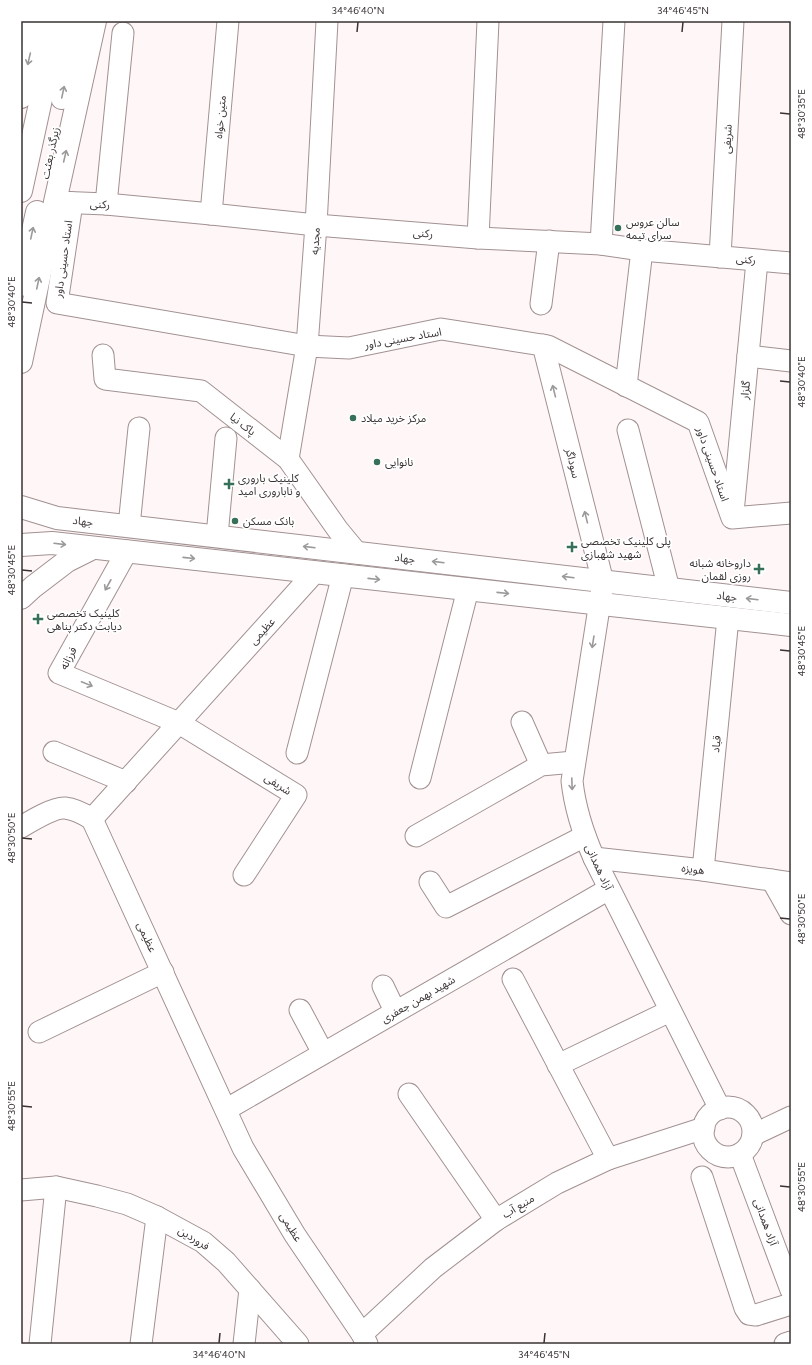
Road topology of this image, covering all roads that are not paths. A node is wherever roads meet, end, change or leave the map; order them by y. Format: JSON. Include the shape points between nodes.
{"nodes":[{"id":1,"x":28,"y":21,"type":"edge"},
{"id":2,"x":38,"y":21,"type":"edge"},
{"id":3,"x":58,"y":21,"type":"edge"},
{"id":4,"x":79,"y":21,"type":"edge"},
{"id":5,"x":95,"y":21,"type":"edge"},
{"id":6,"x":228,"y":21,"type":"edge"},
{"id":7,"x":327,"y":21,"type":"edge"},
{"id":8,"x":488,"y":21,"type":"edge"},
{"id":9,"x":614,"y":21,"type":"edge"},
{"id":10,"x":733,"y":21,"type":"edge"},
{"id":11,"x":21,"y":30,"type":"edge"},
{"id":12,"x":124,"y":33,"type":"dead end"},
{"id":13,"x":21,"y":97,"type":"edge"},
{"id":14,"x":21,"y":191,"type":"edge"},
{"id":15,"x":63,"y":202,"type":"junction"},
{"id":16,"x":106,"y":204,"type":"junction"},
{"id":17,"x":212,"y":214,"type":"junction"},
{"id":18,"x":316,"y":225,"type":"junction"},
{"id":19,"x":478,"y":238,"type":"junction"},
{"id":20,"x":548,"y":241,"type":"junction"},
{"id":21,"x":601,"y":244,"type":"junction"},
{"id":22,"x":642,"y":250,"type":"junction"},
{"id":23,"x":720,"y":257,"type":"junction"},
{"id":24,"x":758,"y":261,"type":"junction"},
{"id":25,"x":791,"y":263,"type":"edge"},
{"id":26,"x":21,"y":285,"type":"edge"},
{"id":27,"x":541,"y":304,"type":"dead end"},
{"id":28,"x":543,"y":345,"type":"junction"},
{"id":29,"x":307,"y":346,"type":"junction"},
{"id":30,"x":103,"y":355,"type":"dead end"},
{"id":31,"x":748,"y":356,"type":"junction"},
{"id":32,"x":791,"y":361,"type":"edge"},
{"id":33,"x":21,"y":362,"type":"edge"},
{"id":34,"x":626,"y":386,"type":"junction"},
{"id":35,"x":139,"y":428,"type":"dead end"},
{"id":36,"x":628,"y":430,"type":"dead end"},
{"id":37,"x":226,"y":438,"type":"dead end"},
{"id":38,"x":288,"y":459,"type":"junction"},
{"id":39,"x":21,"y":507,"type":"edge"},
{"id":40,"x":791,"y":514,"type":"edge"},
{"id":41,"x":732,"y":518,"type":"junction"},
{"id":42,"x":128,"y":526,"type":"junction"},
{"id":43,"x":217,"y":536,"type":"junction"},
{"id":44,"x":21,"y":545,"type":"edge"},
{"id":45,"x":93,"y":548,"type":"junction"},
{"id":46,"x":127,"y":551,"type":"junction"},
{"id":47,"x":357,"y":553,"type":"junction"},
{"id":48,"x":315,"y":572,"type":"junction"},
{"id":49,"x":343,"y":575,"type":"junction"},
{"id":50,"x":603,"y":582,"type":"junction"},
{"id":51,"x":468,"y":589,"type":"junction"},
{"id":52,"x":669,"y":589,"type":"junction"},
{"id":53,"x":21,"y":598,"type":"edge"},
{"id":54,"x":791,"y":603,"type":"edge"},
{"id":55,"x":599,"y":604,"type":"junction"},
{"id":56,"x":728,"y":618,"type":"junction"},
{"id":57,"x":791,"y":625,"type":"edge"},
{"id":58,"x":179,"y":722,"type":"junction"},
{"id":59,"x":522,"y":722,"type":"dead end"},
{"id":60,"x":54,"y":752,"type":"dead end"},
{"id":61,"x":297,"y":753,"type":"dead end"},
{"id":62,"x":574,"y":762,"type":"junction"},
{"id":63,"x":541,"y":765,"type":"junction"},
{"id":64,"x":420,"y":778,"type":"dead end"},
{"id":65,"x":126,"y":782,"type":"junction"},
{"id":66,"x":92,"y":819,"type":"junction"},
{"id":67,"x":21,"y":827,"type":"edge"},
{"id":68,"x":416,"y":836,"type":"dead end"},
{"id":69,"x":585,"y":836,"type":"junction"},
{"id":70,"x":594,"y":858,"type":"junction"},
{"id":71,"x":703,"y":870,"type":"junction"},
{"id":72,"x":244,"y":876,"type":"dead end"},
{"id":73,"x":781,"y":881,"type":"edge"},
{"id":74,"x":430,"y":882,"type":"dead end"},
{"id":75,"x":609,"y":889,"type":"junction"},
{"id":76,"x":791,"y":914,"type":"edge"},
{"id":77,"x":163,"y":972,"type":"junction"},
{"id":78,"x":513,"y":979,"type":"dead end"},
{"id":79,"x":383,"y":986,"type":"dead end"},
{"id":80,"x":300,"y":1010,"type":"dead end"},
{"id":81,"x":395,"y":1011,"type":"junction"},
{"id":82,"x":670,"y":1011,"type":"junction"},
{"id":83,"x":39,"y":1032,"type":"dead end"},
{"id":84,"x":323,"y":1053,"type":"junction"},
{"id":85,"x":558,"y":1065,"type":"junction"},
{"id":86,"x":409,"y":1094,"type":"dead end"},
{"id":87,"x":227,"y":1109,"type":"junction"},
{"id":88,"x":720,"y":1109,"type":"junction"},
{"id":89,"x":791,"y":1117,"type":"edge"},
{"id":90,"x":704,"y":1128,"type":"junction"},
{"id":91,"x":753,"y":1135,"type":"junction"},
{"id":92,"x":740,"y":1154,"type":"junction"},
{"id":93,"x":608,"y":1158,"type":"junction"},
{"id":94,"x":702,"y":1177,"type":"dead end"},
{"id":95,"x":56,"y":1188,"type":"junction"},
{"id":96,"x":21,"y":1190,"type":"edge"},
{"id":97,"x":157,"y":1217,"type":"junction"},
{"id":98,"x":496,"y":1220,"type":"junction"},
{"id":99,"x":250,"y":1289,"type":"junction"},
{"id":100,"x":791,"y":1290,"type":"edge"},
{"id":101,"x":791,"y":1304,"type":"edge"},
{"id":102,"x":364,"y":1339,"type":"edge"},
{"id":103,"x":791,"y":1342,"type":"edge"},
{"id":104,"x":40,"y":1344,"type":"edge"},
{"id":105,"x":141,"y":1344,"type":"edge"},
{"id":106,"x":244,"y":1344,"type":"edge"},
{"id":107,"x":298,"y":1344,"type":"edge"},
{"id":108,"x":785,"y":1344,"type":"edge"}],
"edges":[{"from":1,"to":11,"type":"street"},
{"from":2,"to":13,"type":"main road","one_way":true},
{"from":3,"to":14,"type":"main road","name":"زیرگذر بعثت"},
{"from":26,"to":4,"type":"main road","name":"زیرگذر بعثت","one_way":true},
{"from":15,"to":5,"type":"main road","one_way":true},
{"from":6,"to":17,"type":"street","name":"متین خواه"},
{"from":7,"to":18,"type":"street","name":"مجدیه"},
{"from":8,"to":19,"type":"street"},
{"from":9,"to":21,"type":"street"},
{"from":10,"to":23,"type":"street","name":"شریفی"},
{"from":12,"to":16,"type":"street"},
{"from":15,"to":16,"type":"street","name":"رکنی"},
{"from":15,"to":29,"type":"street","name":"استاد حسینی داور","via":[[57,303]]},
{"from":33,"to":15,"type":"main road","one_way":true},
{"from":16,"to":17,"type":"street","name":"رکنی"},
{"from":17,"to":18,"type":"street","name":"رکنی"},
{"from":18,"to":19,"type":"street","name":"رکنی"},
{"from":18,"to":29,"type":"street","name":"مجدیه"},
{"from":19,"to":20,"type":"street","name":"رکنی"},
{"from":20,"to":21,"type":"street","name":"رکنی"},
{"from":20,"to":27,"type":"street"},
{"from":21,"to":22,"type":"street","name":"رکنی"},
{"from":22,"to":23,"type":"street","name":"رکنی"},
{"from":22,"to":34,"type":"street"},
{"from":23,"to":24,"type":"street","name":"رکنی"},
{"from":24,"to":25,"type":"street","name":"رکنی"},
{"from":24,"to":31,"type":"street","name":"گلزار"},
{"from":28,"to":29,"type":"street","name":"استاد حسینی داور","via":[[442,329],[349,348]]},
{"from":28,"to":34,"type":"street","name":"استاد حسینی داور"},
{"from":50,"to":28,"type":"street","name":"سوداگر","one_way":true},
{"from":29,"to":38,"type":"street","name":"مجدیه"},
{"from":30,"to":38,"type":"street","name":"پاک نیا","via":[[105,379],[201,391]]},
{"from":31,"to":32,"type":"street"},
{"from":31,"to":41,"type":"street","name":"گلزار"},
{"from":34,"to":41,"type":"street","name":"استاد حسینی داور","via":[[698,422]]},
{"from":35,"to":42,"type":"street"},
{"from":36,"to":52,"type":"street"},
{"from":37,"to":43,"type":"street"},
{"from":38,"to":47,"type":"street","name":"پاک نیا"},
{"from":39,"to":42,"type":"main road","name":"جهاد","via":[[57,518]]},
{"from":40,"to":41,"type":"street"},
{"from":42,"to":43,"type":"main road","name":"جهاد"},
{"from":47,"to":43,"type":"main road","name":"جهاد","one_way":true},
{"from":44,"to":45,"type":"main road","name":"جهاد","one_way":true,"via":[[52,543]]},
{"from":45,"to":46,"type":"main road","name":"جهاد"},
{"from":45,"to":53,"type":"main road","via":[[67,561]]},
{"from":46,"to":48,"type":"main road","name":"جهاد","one_way":true},
{"from":46,"to":58,"type":"street","name":"فرزانه","one_way":true,"via":[[60,673]]},
{"from":50,"to":47,"type":"main road","name":"جهاد","one_way":true},
{"from":48,"to":49,"type":"main road","name":"جهاد"},
{"from":48,"to":58,"type":"street","name":"عظیمی"},
{"from":49,"to":51,"type":"main road","name":"جهاد","one_way":true},
{"from":49,"to":61,"type":"street"},
{"from":50,"to":52,"type":"main road","name":"جهاد"},
{"from":50,"to":55,"type":"street","name":"آزاد همدانی"},
{"from":51,"to":55,"type":"main road","name":"جهاد","one_way":true},
{"from":51,"to":64,"type":"street"},
{"from":54,"to":52,"type":"main road","name":"جهاد","one_way":true},
{"from":55,"to":56,"type":"main road","name":"جهاد"},
{"from":55,"to":62,"type":"street","name":"آزاد همدانی","one_way":true},
{"from":56,"to":57,"type":"main road","name":"جهاد"},
{"from":56,"to":71,"type":"street","name":"قباد"},
{"from":58,"to":65,"type":"street","name":"عظیمی"},
{"from":58,"to":72,"type":"street","name":"شریفی","via":[[296,795]]},
{"from":59,"to":63,"type":"street"},
{"from":60,"to":65,"type":"street"},
{"from":62,"to":63,"type":"street"},
{"from":62,"to":69,"type":"street","name":"آزاد همدانی","one_way":true,"via":[[573,797]]},
{"from":63,"to":68,"type":"street"},
{"from":65,"to":66,"type":"street","name":"عظیمی"},
{"from":66,"to":67,"type":"street","via":[[80,812],[64,808],[45,814]]},
{"from":66,"to":77,"type":"street","name":"عظیمی"},
{"from":69,"to":70,"type":"street","name":"آزاد همدانی"},
{"from":69,"to":74,"type":"street","via":[[446,907]]},
{"from":70,"to":71,"type":"street","name":"هویزه"},
{"from":70,"to":75,"type":"street","name":"آزاد همدانی"},
{"from":71,"to":73,"type":"street","name":"هویزه"},
{"from":73,"to":76,"type":"street"},
{"from":75,"to":81,"type":"street","name":"شهید بهمن جعفری"},
{"from":75,"to":82,"type":"street","name":"آزاد همدانی"},
{"from":77,"to":83,"type":"street"},
{"from":77,"to":87,"type":"street","name":"عظیمی"},
{"from":78,"to":85,"type":"street"},
{"from":79,"to":81,"type":"street"},
{"from":80,"to":84,"type":"street"},
{"from":81,"to":84,"type":"street","name":"شهید بهمن جعفری"},
{"from":82,"to":85,"type":"street"},
{"from":82,"to":88,"type":"street","name":"آزاد همدانی"},
{"from":84,"to":87,"type":"street","name":"شهید بهمن جعفری"},
{"from":85,"to":93,"type":"street"},
{"from":86,"to":98,"type":"street"},
{"from":87,"to":102,"type":"street","name":"عظیمی","via":[[243,1148],[295,1235]]},
{"from":88,"to":90,"type":"street","via":[[709,1116]]},
{"from":88,"to":91,"type":"street","via":[[732,1108],[744,1113],[753,1127]]},
{"from":89,"to":91,"type":"street"},
{"from":90,"to":92,"type":"street","via":[[704,1136],[711,1150],[725,1157]]},
{"from":90,"to":93,"type":"street","name":"منبع آب"},
{"from":91,"to":92,"type":"street","via":[[751,1143]]},
{"from":92,"to":100,"type":"street","name":"آزاد همدانی"},
{"from":93,"to":98,"type":"street","name":"منبع آب","via":[[557,1182]]},
{"from":94,"to":101,"type":"street","via":[[749,1314],[756,1315]]},
{"from":95,"to":96,"type":"street","name":"فروردین"},
{"from":95,"to":97,"type":"street","name":"فروردین","via":[[127,1204]]},
{"from":95,"to":104,"type":"street"},
{"from":97,"to":99,"type":"street","name":"فروردین","via":[[203,1242],[226,1262]]},
{"from":97,"to":105,"type":"street"},
{"from":98,"to":102,"type":"street","name":"منبع آب","via":[[433,1268]]},
{"from":99,"to":106,"type":"street"},
{"from":99,"to":107,"type":"street","name":"فروردین"},
{"from":103,"to":108,"type":"street"}]}
